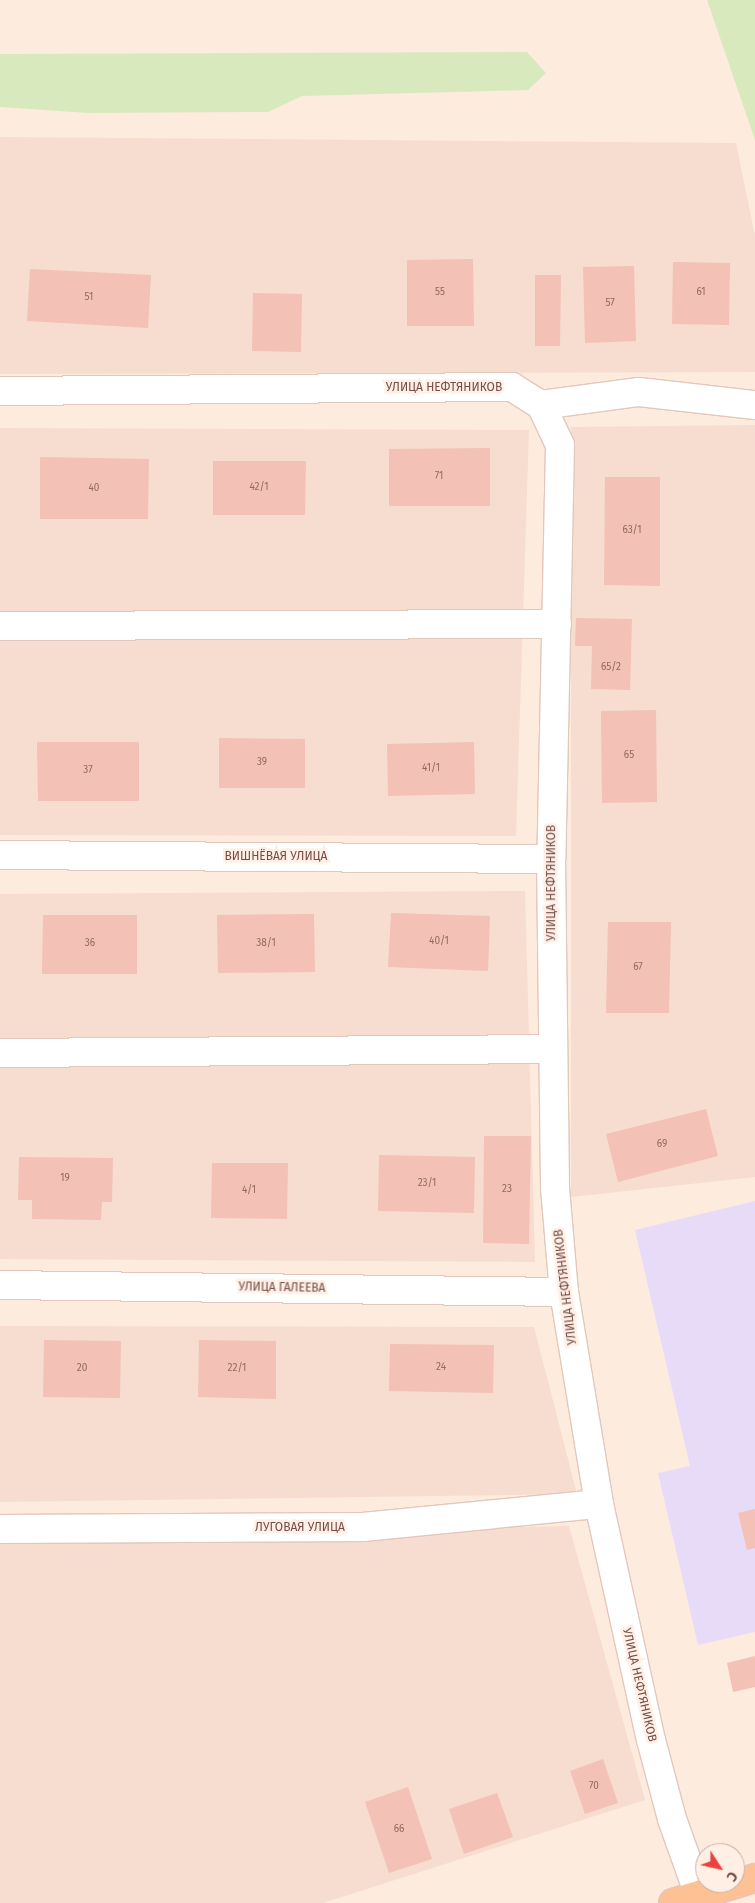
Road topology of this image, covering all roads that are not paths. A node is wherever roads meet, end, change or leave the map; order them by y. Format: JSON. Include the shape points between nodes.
{"nodes":[{"id":1,"x":0,"y":391,"type":"edge"},
{"id":2,"x":541,"y":404,"type":"junction"},
{"id":3,"x":755,"y":405,"type":"edge"},
{"id":4,"x":557,"y":624,"type":"junction"},
{"id":5,"x":0,"y":626,"type":"edge"},
{"id":6,"x":0,"y":854,"type":"edge"},
{"id":7,"x":551,"y":858,"type":"junction"},
{"id":8,"x":554,"y":1049,"type":"junction"},
{"id":9,"x":0,"y":1054,"type":"edge"},
{"id":10,"x":0,"y":1285,"type":"edge"},
{"id":11,"x":564,"y":1292,"type":"junction"},
{"id":12,"x":599,"y":1504,"type":"junction"},
{"id":13,"x":0,"y":1529,"type":"edge"},
{"id":14,"x":755,"y":1878,"type":"edge"},
{"id":15,"x":686,"y":1899,"type":"edge"}],
"edges":[{"from":1,"to":2,"type":"street","name":"УЛИЦА НЕФТЯНИКОВ","via":[[512,387]]},
{"from":2,"to":3,"type":"street","via":[[639,392]]},
{"from":2,"to":4,"type":"street","name":"УЛИЦА НЕФТЯНИКОВ","via":[[560,445]]},
{"from":4,"to":5,"type":"street"},
{"from":4,"to":7,"type":"street","name":"УЛИЦА НЕФТЯНИКОВ"},
{"from":6,"to":7,"type":"street","name":"ВИШНЁВАЯ УЛИЦА"},
{"from":7,"to":8,"type":"street","name":"УЛИЦА НЕФТЯНИКОВ"},
{"from":8,"to":9,"type":"street"},
{"from":8,"to":11,"type":"street","name":"УЛИЦА НЕФТЯНИКОВ","via":[[555,1188]]},
{"from":10,"to":11,"type":"street","name":"УЛИЦА ГАЛЕЕВА"},
{"from":11,"to":12,"type":"street","name":"УЛИЦА НЕФТЯНИКОВ"},
{"from":12,"to":13,"type":"street","name":"ЛУГОВАЯ УЛИЦА","via":[[362,1527]]},
{"from":12,"to":15,"type":"street","name":"УЛИЦА НЕФТЯНИКОВ","via":[[651,1740],[672,1819]]},
{"from":14,"to":15,"type":"main road"}]}
